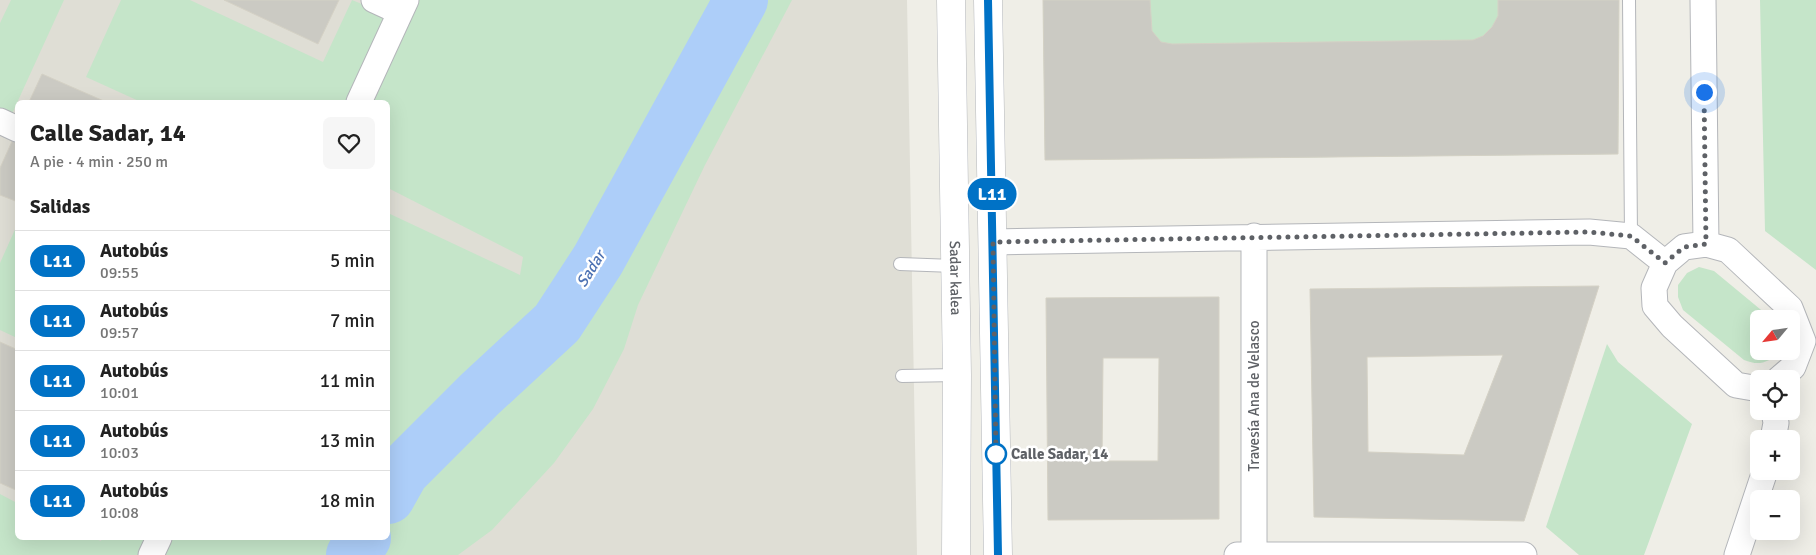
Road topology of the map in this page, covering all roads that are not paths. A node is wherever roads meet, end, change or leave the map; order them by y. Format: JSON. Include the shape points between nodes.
{"nodes":[{"id":1,"x":374,"y":0,"type":"edge"},
{"id":2,"x":951,"y":0,"type":"edge"},
{"id":3,"x":988,"y":0,"type":"edge"},
{"id":4,"x":1630,"y":0,"type":"edge"},
{"id":5,"x":1703,"y":0,"type":"edge"},
{"id":6,"x":403,"y":6,"type":"edge"},
{"id":7,"x":360,"y":100,"type":"edge"},
{"id":8,"x":0,"y":121,"type":"edge"},
{"id":9,"x":15,"y":128,"type":"edge"},
{"id":10,"x":1254,"y":236,"type":"junction"},
{"id":11,"x":1631,"y":236,"type":"junction"},
{"id":12,"x":993,"y":242,"type":"junction"},
{"id":13,"x":1706,"y":244,"type":"junction"},
{"id":14,"x":1665,"y":263,"type":"junction"},
{"id":15,"x":900,"y":264,"type":"dead end"},
{"id":16,"x":954,"y":266,"type":"junction"},
{"id":17,"x":1809,"y":345,"type":"edge"},
{"id":18,"x":1790,"y":370,"type":"edge"},
{"id":19,"x":957,"y":375,"type":"junction"},
{"id":20,"x":902,"y":376,"type":"dead end"},
{"id":21,"x":1750,"y":387,"type":"edge"},
{"id":22,"x":1762,"y":480,"type":"edge"},
{"id":23,"x":158,"y":540,"type":"edge"},
{"id":24,"x":151,"y":555,"type":"edge"},
{"id":25,"x":956,"y":555,"type":"edge"},
{"id":26,"x":998,"y":555,"type":"edge"},
{"id":27,"x":1237,"y":555,"type":"edge"},
{"id":28,"x":1254,"y":555,"type":"edge"},
{"id":29,"x":1524,"y":555,"type":"edge"},
{"id":30,"x":1737,"y":555,"type":"edge"}],
"edges":[{"from":1,"to":6,"type":"street"},
{"from":2,"to":16,"type":"street","name":"Sadar kalea"},
{"from":3,"to":12,"type":"street"},
{"from":4,"to":11,"type":"lane"},
{"from":5,"to":13,"type":"street"},
{"from":6,"to":7,"type":"street"},
{"from":8,"to":9,"type":"street"},
{"from":10,"to":11,"type":"street","via":[[1589,232]]},
{"from":10,"to":12,"type":"street"},
{"from":10,"to":28,"type":"street","name":"Travesía Ana de Velasco"},
{"from":11,"to":14,"type":"street"},
{"from":12,"to":26,"type":"street"},
{"from":13,"to":14,"type":"street","via":[[1684,247]]},
{"from":13,"to":17,"type":"street","via":[[1728,250],[1790,308]]},
{"from":14,"to":21,"type":"street","via":[[1654,288],[1655,306],[1736,385]]},
{"from":15,"to":16,"type":"lane"},
{"from":16,"to":19,"type":"street","name":"Sadar kalea"},
{"from":17,"to":18,"type":"street"},
{"from":19,"to":20,"type":"lane"},
{"from":19,"to":25,"type":"street","name":"Sadar kalea"},
{"from":22,"to":30,"type":"street"},
{"from":23,"to":24,"type":"street"},
{"from":27,"to":28,"type":"street"},
{"from":28,"to":29,"type":"street"}]}
